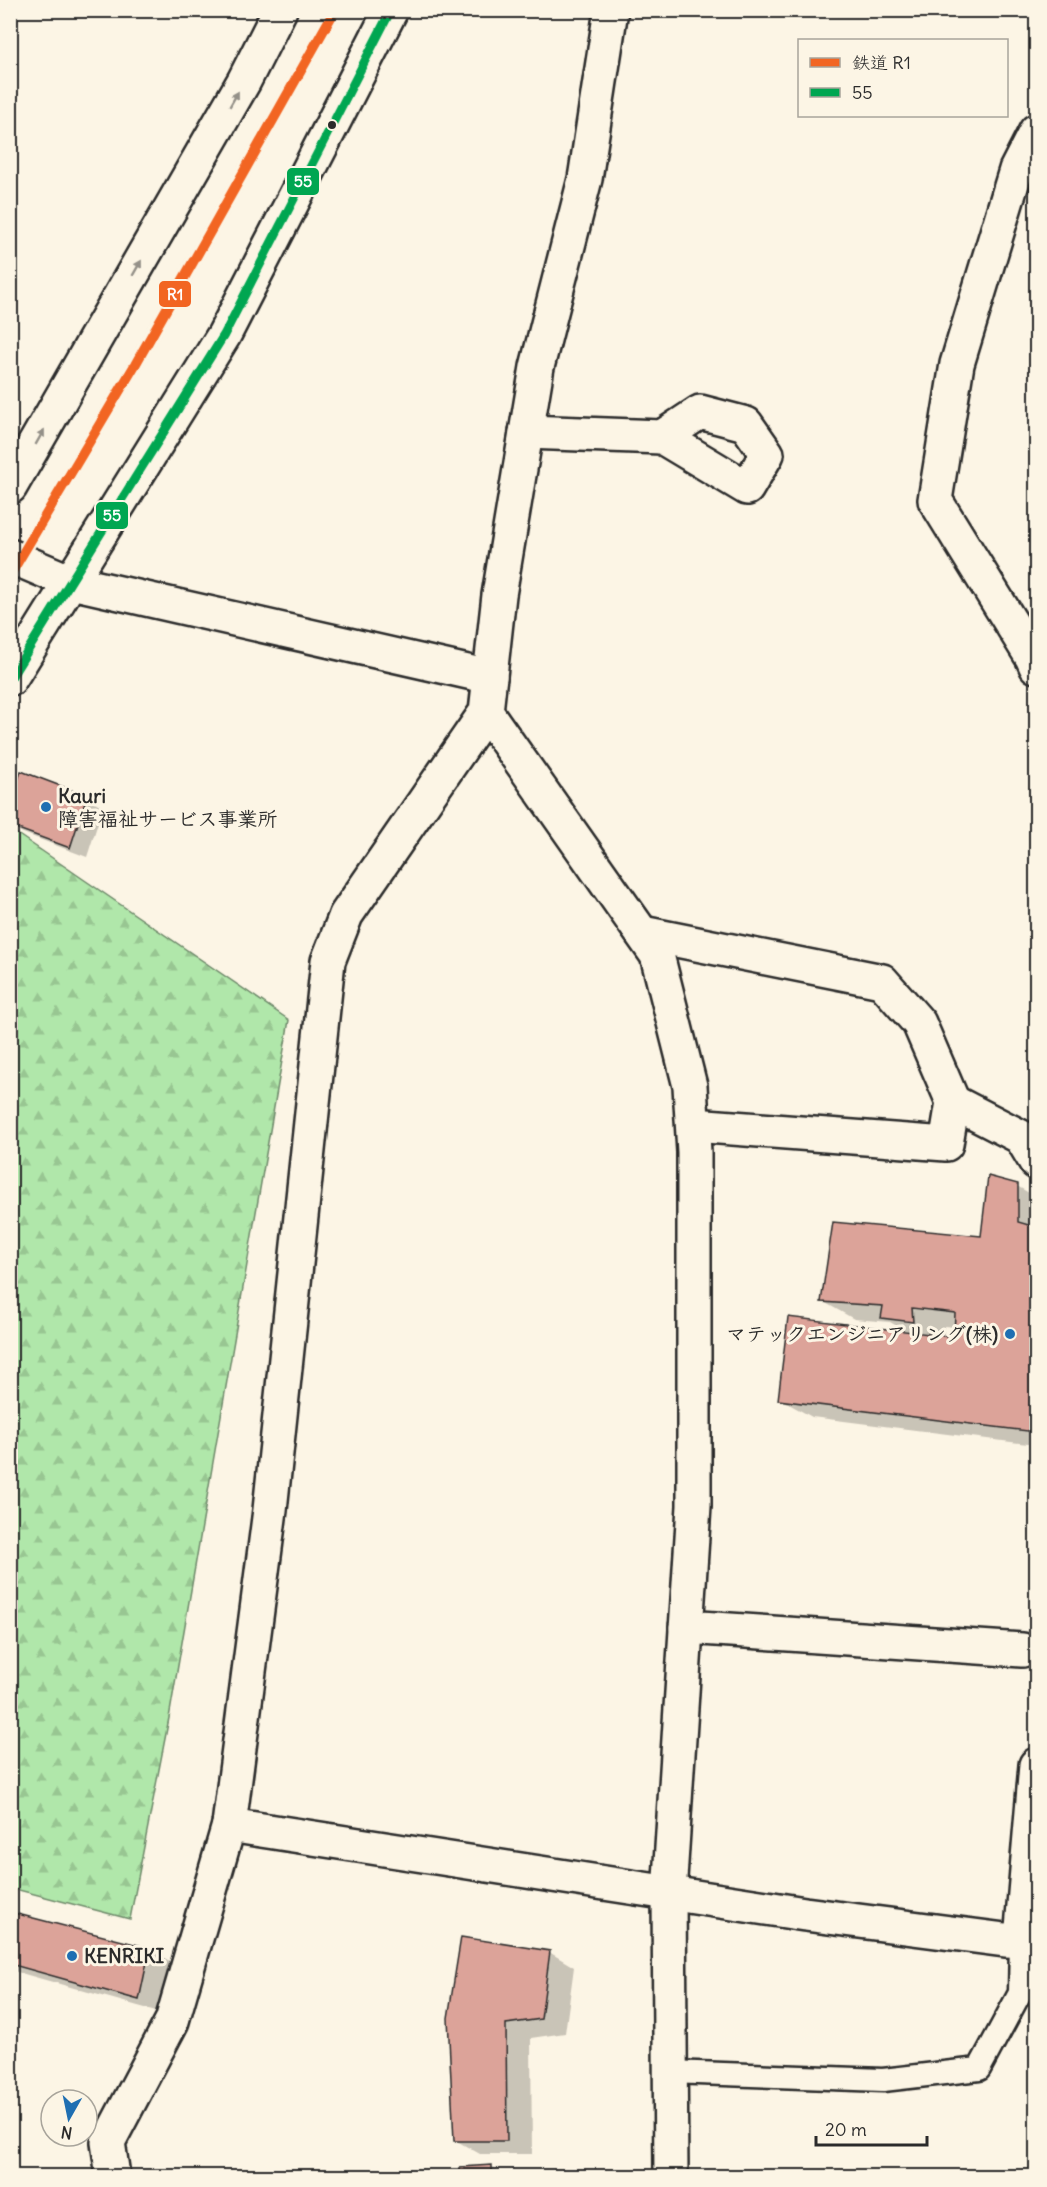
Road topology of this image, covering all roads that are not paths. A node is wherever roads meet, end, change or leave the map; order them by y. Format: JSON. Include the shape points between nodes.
{"nodes":[{"id":1,"x":280,"y":10,"type":"edge"},
{"id":2,"x":391,"y":10,"type":"edge"},
{"id":3,"x":611,"y":10,"type":"edge"},
{"id":4,"x":1036,"y":131,"type":"edge"},
{"id":5,"x":526,"y":432,"type":"junction"},
{"id":6,"x":662,"y":437,"type":"dead end"},
{"id":7,"x":10,"y":488,"type":"edge"},
{"id":8,"x":10,"y":556,"type":"edge"},
{"id":9,"x":71,"y":582,"type":"junction"},
{"id":10,"x":1036,"y":666,"type":"edge"},
{"id":11,"x":490,"y":677,"type":"junction"},
{"id":12,"x":10,"y":679,"type":"edge"},
{"id":13,"x":486,"y":712,"type":"junction"},
{"id":14,"x":642,"y":933,"type":"junction"},
{"id":15,"x":953,"y":1102,"type":"junction"},
{"id":16,"x":693,"y":1125,"type":"junction"},
{"id":17,"x":1036,"y":1162,"type":"edge"},
{"id":18,"x":686,"y":1627,"type":"junction"},
{"id":19,"x":1022,"y":1650,"type":"dead end"},
{"id":20,"x":1036,"y":1765,"type":"edge"},
{"id":21,"x":229,"y":1825,"type":"junction"},
{"id":22,"x":669,"y":1894,"type":"junction"},
{"id":23,"x":1029,"y":1941,"type":"edge"},
{"id":24,"x":670,"y":2072,"type":"junction"},
{"id":25,"x":112,"y":2176,"type":"edge"},
{"id":26,"x":671,"y":2176,"type":"edge"}],
"edges":[{"from":7,"to":1,"type":"street","one_way":true,"via":[[244,81]]},
{"from":2,"to":9,"type":"street","via":[[224,335]]},
{"from":3,"to":5,"type":"street","via":[[585,179],[537,367]]},
{"from":4,"to":10,"type":"street","via":[[1016,170],[957,364],[935,500]]},
{"from":5,"to":6,"type":"street"},
{"from":5,"to":11,"type":"street","via":[[499,595]]},
{"from":8,"to":9,"type":"street"},
{"from":9,"to":11,"type":"street"},
{"from":9,"to":12,"type":"street"},
{"from":11,"to":13,"type":"street"},
{"from":13,"to":14,"type":"street"},
{"from":13,"to":21,"type":"street","via":[[346,915],[328,962],[270,1510]]},
{"from":14,"to":15,"type":"street","via":[[882,981],[919,1023]]},
{"from":14,"to":16,"type":"street","via":[[657,955],[690,1086]]},
{"from":15,"to":16,"type":"street","via":[[946,1143]]},
{"from":15,"to":17,"type":"street","via":[[1021,1137]]},
{"from":16,"to":18,"type":"street","via":[[694,1506]]},
{"from":18,"to":19,"type":"street"},
{"from":18,"to":22,"type":"street"},
{"from":20,"to":23,"type":"street"},
{"from":21,"to":22,"type":"street"},
{"from":21,"to":25,"type":"street","via":[[172,2021],[108,2142]]},
{"from":22,"to":23,"type":"street"},
{"from":22,"to":24,"type":"street"},
{"from":23,"to":24,"type":"lane","via":[[1020,1993],[979,2069],[883,2080]]},
{"from":24,"to":26,"type":"street"}]}
